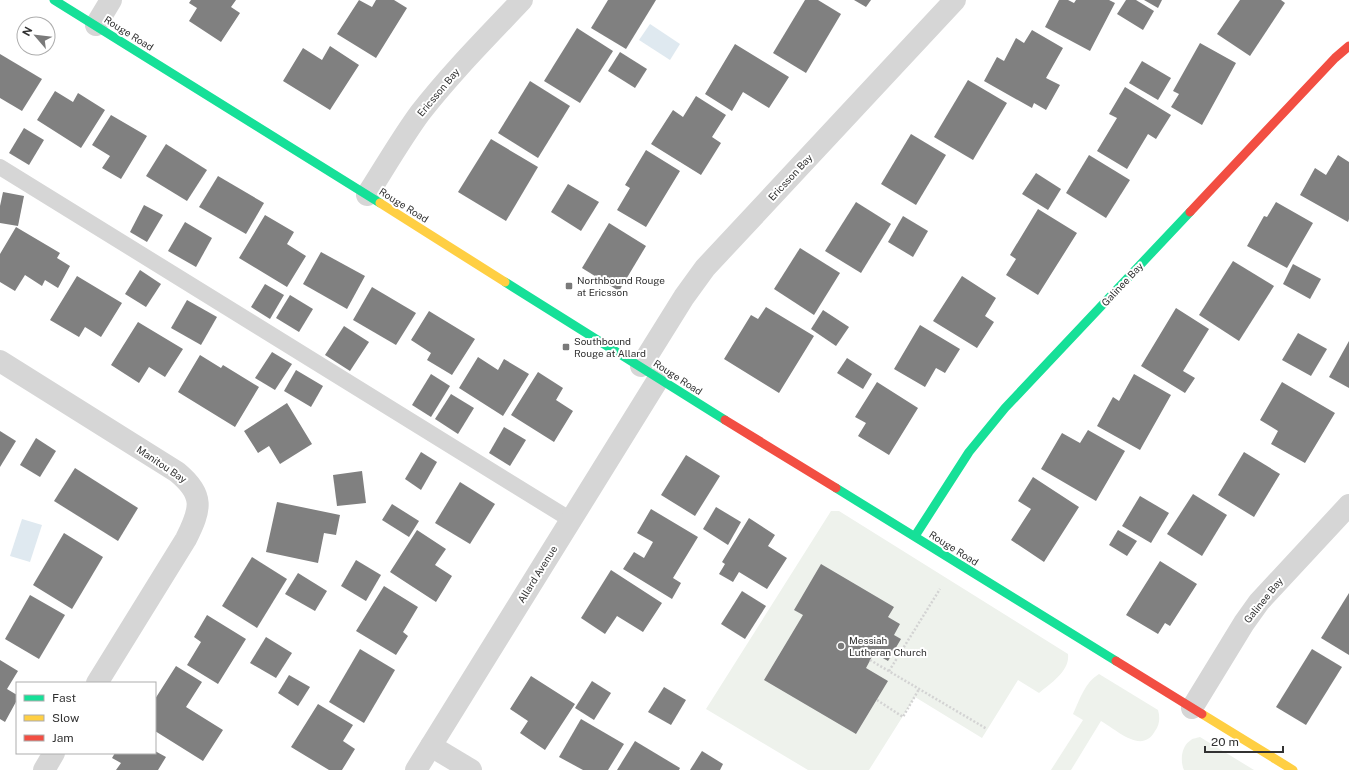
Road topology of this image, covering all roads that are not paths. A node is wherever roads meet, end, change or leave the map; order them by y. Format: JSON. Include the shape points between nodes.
{"nodes":[{"id":1,"x":54,"y":0,"type":"edge"},
{"id":2,"x":110,"y":0,"type":"edge"},
{"id":3,"x":522,"y":0,"type":"edge"},
{"id":4,"x":955,"y":0,"type":"edge"},
{"id":5,"x":96,"y":25,"type":"junction"},
{"id":6,"x":1349,"y":46,"type":"edge"},
{"id":7,"x":0,"y":167,"type":"edge"},
{"id":8,"x":367,"y":195,"type":"junction"},
{"id":9,"x":0,"y":361,"type":"edge"},
{"id":10,"x":641,"y":366,"type":"junction"},
{"id":11,"x":659,"y":378,"type":"junction"},
{"id":12,"x":1349,"y":505,"type":"edge"},
{"id":13,"x":571,"y":520,"type":"junction"},
{"id":14,"x":915,"y":536,"type":"junction"},
{"id":15,"x":98,"y":682,"type":"edge"},
{"id":16,"x":1192,"y":708,"type":"junction"},
{"id":17,"x":431,"y":746,"type":"junction"},
{"id":18,"x":53,"y":754,"type":"edge"},
{"id":19,"x":44,"y":770,"type":"edge"},
{"id":20,"x":416,"y":770,"type":"edge"},
{"id":21,"x":471,"y":770,"type":"edge"},
{"id":22,"x":1293,"y":770,"type":"edge"}],
"edges":[{"from":1,"to":5,"type":"street","name":"Rouge Road"},
{"from":2,"to":5,"type":"street"},
{"from":3,"to":8,"type":"street","name":"Ericsson Bay","via":[[433,97]]},
{"from":4,"to":10,"type":"street","name":"Ericsson Bay","via":[[709,264],[684,297]]},
{"from":5,"to":8,"type":"street","name":"Rouge Road"},
{"from":6,"to":14,"type":"street","name":"Galinee Bay","via":[[987,428],[968,452]]},
{"from":7,"to":13,"type":"lane"},
{"from":8,"to":10,"type":"street","name":"Rouge Road"},
{"from":9,"to":15,"type":"street","name":"Manitou Bay","via":[[177,472],[188,481],[198,497],[196,515],[189,533]]},
{"from":10,"to":11,"type":"street","name":"Rouge Road"},
{"from":11,"to":13,"type":"street","name":"Allard Avenue"},
{"from":11,"to":14,"type":"street","name":"Rouge Road"},
{"from":12,"to":16,"type":"street","name":"Galinee Bay","via":[[1259,602]]},
{"from":13,"to":17,"type":"street","name":"Allard Avenue"},
{"from":14,"to":16,"type":"street","name":"Rouge Road"},
{"from":16,"to":22,"type":"street","name":"Rouge Road"},
{"from":17,"to":20,"type":"street","name":"Allard Avenue"},
{"from":17,"to":21,"type":"street"},
{"from":18,"to":19,"type":"street"}]}
